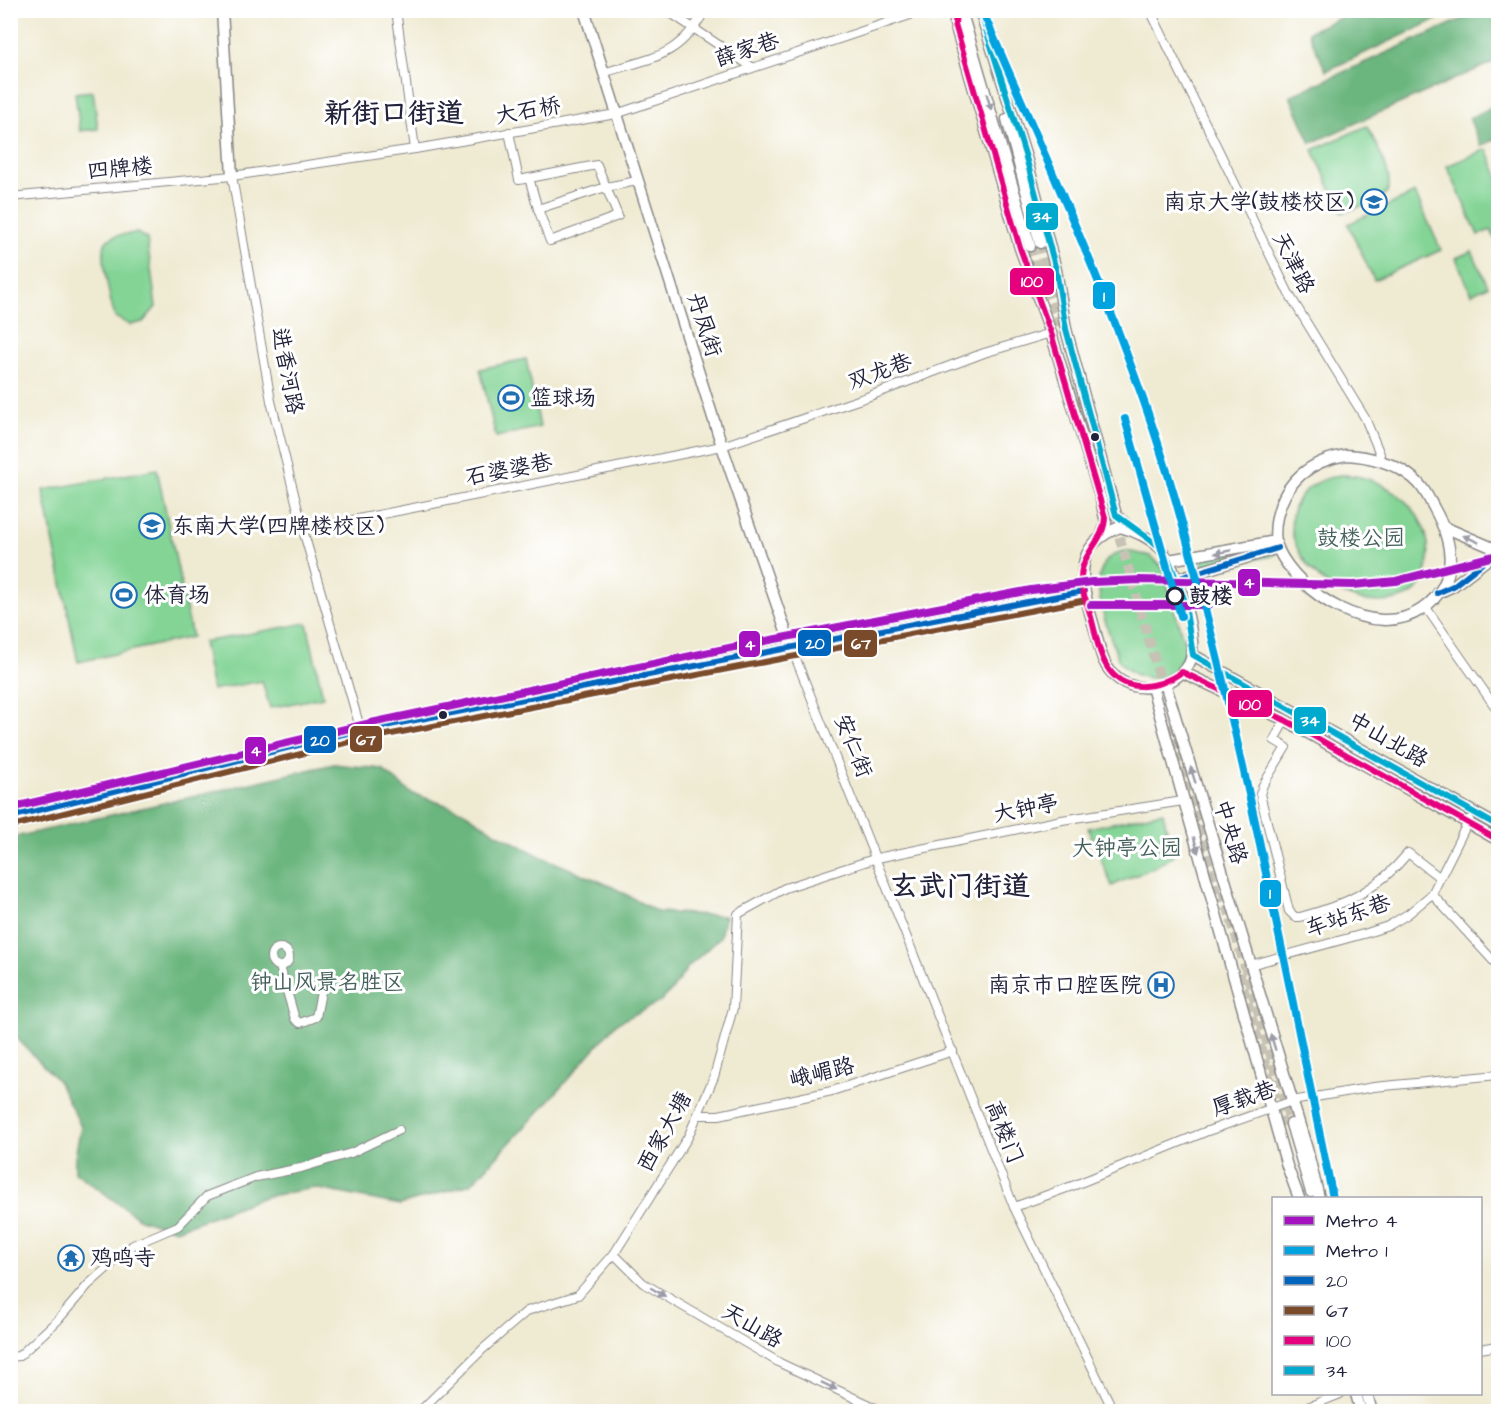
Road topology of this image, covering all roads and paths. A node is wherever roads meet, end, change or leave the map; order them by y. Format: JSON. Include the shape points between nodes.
{"nodes":[{"id":1,"x":222,"y":10,"type":"edge"},
{"id":2,"x":396,"y":10,"type":"edge"},
{"id":3,"x":584,"y":10,"type":"edge"},
{"id":4,"x":666,"y":10,"type":"edge"},
{"id":5,"x":705,"y":10,"type":"edge"},
{"id":6,"x":925,"y":10,"type":"edge"},
{"id":7,"x":956,"y":10,"type":"edge"},
{"id":8,"x":961,"y":10,"type":"edge"},
{"id":9,"x":974,"y":10,"type":"edge"},
{"id":10,"x":980,"y":10,"type":"edge"},
{"id":11,"x":1150,"y":10,"type":"edge"},
{"id":12,"x":695,"y":28,"type":"junction"},
{"id":13,"x":752,"y":67,"type":"junction"},
{"id":14,"x":603,"y":73,"type":"junction"},
{"id":15,"x":616,"y":114,"type":"junction"},
{"id":16,"x":509,"y":132,"type":"junction"},
{"id":17,"x":415,"y":149,"type":"junction"},
{"id":18,"x":232,"y":176,"type":"junction"},
{"id":19,"x":529,"y":178,"type":"junction"},
{"id":20,"x":637,"y":181,"type":"junction"},
{"id":21,"x":606,"y":187,"type":"junction"},
{"id":22,"x":10,"y":197,"type":"edge"},
{"id":23,"x":538,"y":209,"type":"junction"},
{"id":24,"x":1051,"y":333,"type":"junction"},
{"id":25,"x":722,"y":446,"type":"junction"},
{"id":26,"x":1378,"y":461,"type":"junction"},
{"id":27,"x":1444,"y":527,"type":"junction"},
{"id":28,"x":303,"y":530,"type":"junction"},
{"id":29,"x":1134,"y":531,"type":"junction"},
{"id":30,"x":1102,"y":534,"type":"junction"},
{"id":31,"x":1277,"y":545,"type":"junction"},
{"id":32,"x":1498,"y":551,"type":"edge"},
{"id":33,"x":1169,"y":560,"type":"junction"},
{"id":34,"x":1176,"y":579,"type":"junction"},
{"id":35,"x":1084,"y":591,"type":"junction"},
{"id":36,"x":1437,"y":593,"type":"junction"},
{"id":37,"x":1425,"y":606,"type":"junction"},
{"id":38,"x":792,"y":649,"type":"junction"},
{"id":39,"x":1193,"y":655,"type":"junction"},
{"id":40,"x":1182,"y":672,"type":"junction"},
{"id":41,"x":1165,"y":683,"type":"junction"},
{"id":42,"x":1152,"y":687,"type":"junction"},
{"id":43,"x":1498,"y":711,"type":"edge"},
{"id":44,"x":1285,"y":720,"type":"junction"},
{"id":45,"x":361,"y":731,"type":"junction"},
{"id":46,"x":1183,"y":801,"type":"junction"},
{"id":47,"x":10,"y":817,"type":"edge"},
{"id":48,"x":1471,"y":817,"type":"junction"},
{"id":49,"x":1498,"y":826,"type":"edge"},
{"id":50,"x":1498,"y":840,"type":"edge"},
{"id":51,"x":877,"y":858,"type":"junction"},
{"id":52,"x":1439,"y":877,"type":"junction"},
{"id":53,"x":1432,"y":894,"type":"junction"},
{"id":54,"x":1250,"y":965,"type":"junction"},
{"id":55,"x":1498,"y":966,"type":"edge"},
{"id":56,"x":280,"y":967,"type":"dead end"},
{"id":57,"x":321,"y":992,"type":"dead end"},
{"id":58,"x":953,"y":1051,"type":"junction"},
{"id":59,"x":1498,"y":1075,"type":"edge"},
{"id":60,"x":1292,"y":1101,"type":"junction"},
{"id":61,"x":1272,"y":1107,"type":"junction"},
{"id":62,"x":698,"y":1115,"type":"junction"},
{"id":63,"x":399,"y":1130,"type":"dead end"},
{"id":64,"x":1301,"y":1197,"type":"edge"},
{"id":65,"x":1301,"y":1197,"type":"edge"},
{"id":66,"x":1312,"y":1197,"type":"edge"},
{"id":67,"x":1319,"y":1197,"type":"edge"},
{"id":68,"x":1014,"y":1207,"type":"junction"},
{"id":69,"x":614,"y":1254,"type":"junction"},
{"id":70,"x":1498,"y":1346,"type":"edge"},
{"id":71,"x":1482,"y":1349,"type":"edge"},
{"id":72,"x":10,"y":1358,"type":"edge"},
{"id":73,"x":1338,"y":1395,"type":"edge"},
{"id":74,"x":1356,"y":1395,"type":"edge"},
{"id":75,"x":1367,"y":1395,"type":"edge"},
{"id":76,"x":419,"y":1412,"type":"edge"},
{"id":77,"x":884,"y":1412,"type":"edge"},
{"id":78,"x":1114,"y":1412,"type":"edge"},
{"id":79,"x":1296,"y":1412,"type":"edge"},
{"id":80,"x":1361,"y":1412,"type":"edge"},
{"id":81,"x":1372,"y":1412,"type":"edge"}],
"edges":[{"from":1,"to":18,"type":"main road","name":"进香河路"},
{"from":2,"to":17,"type":"street"},
{"from":3,"to":14,"type":"main road","name":"丹凤街"},
{"from":4,"to":12,"type":"street"},
{"from":5,"to":12,"type":"street"},
{"from":6,"to":13,"type":"street","name":"薛家巷"},
{"from":7,"to":24,"type":"main road","via":[[955,24],[997,172]]},
{"from":8,"to":9,"type":"main road","one_way":true,"via":[[1035,245]]},
{"from":10,"to":29,"type":"main road","via":[[1027,161],[1116,515]]},
{"from":11,"to":26,"type":"street","name":"天津路","via":[[1288,294],[1365,418],[1380,454]]},
{"from":12,"to":13,"type":"street"},
{"from":12,"to":14,"type":"street","via":[[674,50]]},
{"from":13,"to":15,"type":"street","name":"薛家巷"},
{"from":14,"to":15,"type":"main road","name":"丹凤街"},
{"from":15,"to":16,"type":"street","name":"大石桥"},
{"from":15,"to":20,"type":"main road","name":"丹凤街"},
{"from":16,"to":17,"type":"street","name":"大石桥"},
{"from":16,"to":19,"type":"street","via":[[519,180]]},
{"from":17,"to":18,"type":"street","name":"大石桥"},
{"from":18,"to":22,"type":"street","name":"四牌楼"},
{"from":18,"to":28,"type":"street","name":"进香河路","via":[[271,401]]},
{"from":19,"to":21,"type":"street","via":[[597,165]]},
{"from":19,"to":23,"type":"street"},
{"from":20,"to":21,"type":"street"},
{"from":20,"to":25,"type":"main road","name":"丹凤街"},
{"from":21,"to":23,"type":"street"},
{"from":21,"to":23,"type":"street","via":[[618,216],[550,242]]},
{"from":24,"to":25,"type":"street","name":"双龙巷"},
{"from":24,"to":30,"type":"main road","via":[[1103,508],[1106,523]]},
{"from":25,"to":28,"type":"street","name":"石婆婆巷"},
{"from":25,"to":38,"type":"main road","name":"丹凤街"},
{"from":26,"to":27,"type":"main road","via":[[1415,480]]},
{"from":26,"to":31,"type":"main road","via":[[1360,456],[1328,458],[1298,476],[1282,499],[1275,525]]},
{"from":32,"to":27,"type":"main road","one_way":true},
{"from":27,"to":36,"type":"main road","via":[[1451,558]]},
{"from":28,"to":45,"type":"street","name":"进香河路"},
{"from":29,"to":30,"type":"main road","via":[[1120,527]]},
{"from":29,"to":33,"type":"main road","via":[[1160,548]]},
{"from":30,"to":35,"type":"main road","via":[[1084,562]]},
{"from":31,"to":33,"type":"main road","one_way":true},
{"from":31,"to":34,"type":"main road"},
{"from":31,"to":37,"type":"main road","via":[[1309,588],[1344,611],[1388,619],[1404,617]]},
{"from":32,"to":36,"type":"main road","via":[[1453,586]]},
{"from":33,"to":34,"type":"main road"},
{"from":34,"to":39,"type":"main road","via":[[1192,634]]},
{"from":35,"to":38,"type":"main road"},
{"from":35,"to":42,"type":"main road","via":[[1110,672],[1131,686]]},
{"from":36,"to":37,"type":"main road"},
{"from":37,"to":43,"type":"street"},
{"from":38,"to":45,"type":"main road"},
{"from":38,"to":51,"type":"street","name":"安仁街"},
{"from":39,"to":40,"type":"main road"},
{"from":39,"to":48,"type":"main road","name":"中山北路"},
{"from":40,"to":41,"type":"main road"},
{"from":40,"to":44,"type":"main road","name":"中山北路"},
{"from":41,"to":42,"type":"main road"},
{"from":54,"to":41,"type":"main road","name":"中央路","one_way":true},
{"from":42,"to":46,"type":"main road","name":"中央路"},
{"from":44,"to":48,"type":"main road","name":"中山北路"},
{"from":44,"to":52,"type":"street","via":[[1274,740],[1286,747],[1260,794],[1289,911],[1300,917],[1344,905],[1383,881],[1408,853]]},
{"from":45,"to":47,"type":"main road"},
{"from":46,"to":51,"type":"street","name":"大钟亭","via":[[1062,820]]},
{"from":46,"to":61,"type":"main road","name":"中央路","one_way":true},
{"from":48,"to":49,"type":"main road","name":"中山北路"},
{"from":48,"to":50,"type":"main road","name":"中山北路"},
{"from":48,"to":52,"type":"street","name":"车站东巷"},
{"from":51,"to":58,"type":"street","name":"高楼门"},
{"from":51,"to":62,"type":"street","name":"西家大塘","via":[[785,888],[738,914],[733,1008],[714,1077]]},
{"from":52,"to":53,"type":"street","name":"车站东巷"},
{"from":53,"to":54,"type":"street","name":"车站东巷","via":[[1388,926]]},
{"from":53,"to":55,"type":"street"},
{"from":60,"to":54,"type":"main road","name":"中央路","one_way":true},
{"from":56,"to":57,"type":"street","via":[[295,1019],[300,1023],[316,1017]]},
{"from":58,"to":62,"type":"street","name":"峨嵋路","via":[[832,1091],[719,1115]]},
{"from":58,"to":68,"type":"street","name":"高楼门"},
{"from":59,"to":60,"type":"street","name":"厚载巷","via":[[1374,1087]]},
{"from":60,"to":61,"type":"street","name":"厚载巷"},
{"from":60,"to":67,"type":"main road","name":"中央路"},
{"from":61,"to":64,"type":"main road","name":"中央路"},
{"from":61,"to":68,"type":"street","name":"厚载巷"},
{"from":62,"to":69,"type":"street","name":"西家大塘"},
{"from":63,"to":72,"type":"street","via":[[351,1153],[256,1177],[207,1196],[178,1226],[133,1245],[88,1285],[43,1334],[19,1356]]},
{"from":65,"to":66,"type":"main road","name":"中央路","via":[[1287,1125]]},
{"from":68,"to":78,"type":"street","name":"高楼门"},
{"from":69,"to":76,"type":"street","name":"西家大塘","via":[[578,1295],[527,1311]]},
{"from":69,"to":77,"type":"street","name":"天山路","one_way":true,"via":[[643,1283],[780,1363]]},
{"from":70,"to":71,"type":"street"},
{"from":73,"to":79,"type":"street"},
{"from":74,"to":80,"type":"main road"},
{"from":75,"to":81,"type":"main road"}]}
